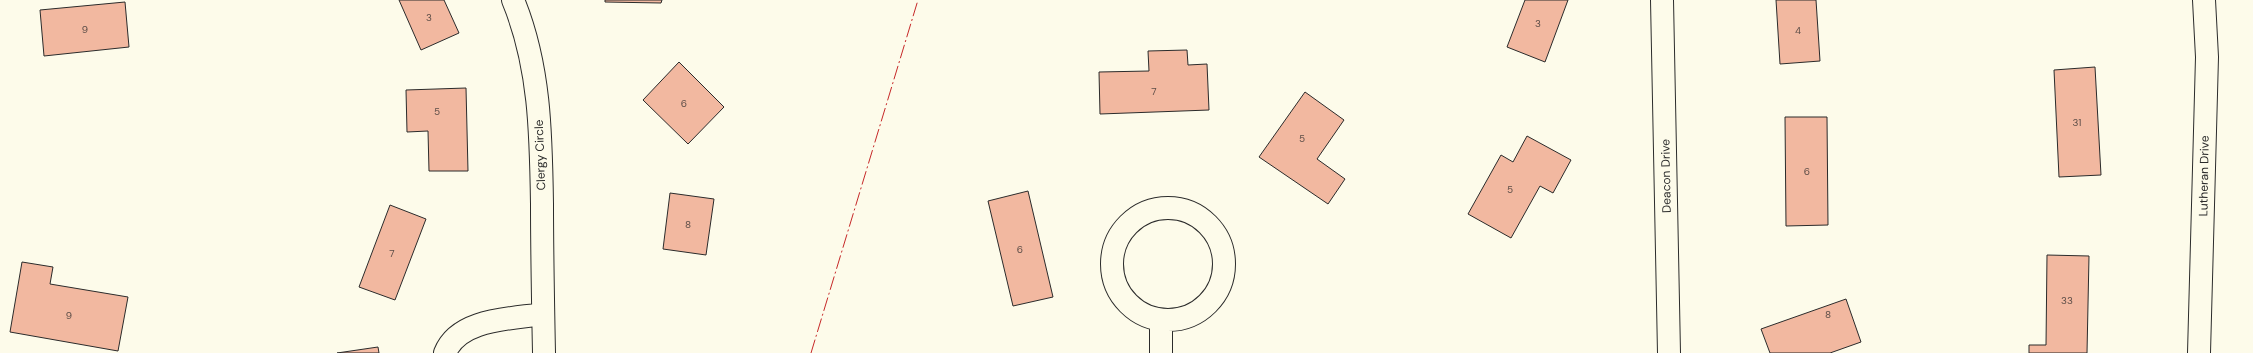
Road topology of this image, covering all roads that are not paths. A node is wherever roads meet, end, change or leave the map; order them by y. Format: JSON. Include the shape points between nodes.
{"nodes":[{"id":1,"x":513,"y":0,"type":"edge"},
{"id":2,"x":1662,"y":0,"type":"edge"},
{"id":3,"x":2204,"y":0,"type":"edge"},
{"id":4,"x":543,"y":314,"type":"junction"},
{"id":5,"x":1161,"y":320,"type":"junction"},
{"id":6,"x":445,"y":353,"type":"edge"},
{"id":7,"x":544,"y":353,"type":"edge"},
{"id":8,"x":1161,"y":353,"type":"edge"},
{"id":9,"x":1669,"y":353,"type":"edge"},
{"id":10,"x":2200,"y":353,"type":"edge"}],
"edges":[{"from":1,"to":4,"type":"street","name":"Clergy Circle","via":[[529,46],[537,89],[541,132]]},
{"from":2,"to":9,"type":"street","name":"Deacon Drive"},
{"from":3,"to":10,"type":"street","name":"Lutheran Drive","via":[[2207,57]]},
{"from":4,"to":6,"type":"street","via":[[470,328],[456,337]]},
{"from":4,"to":7,"type":"street","name":"Clergy Circle"},
{"from":5,"to":5,"type":"street","via":[[1180,319],[1198,311],[1212,298],[1221,281],[1224,262],[1220,243],[1210,227],[1195,215],[1177,209],[1159,209],[1142,214],[1128,225],[1117,239],[1112,256],[1113,274],[1118,291],[1129,305],[1144,315]]},
{"from":5,"to":8,"type":"street"}]}
